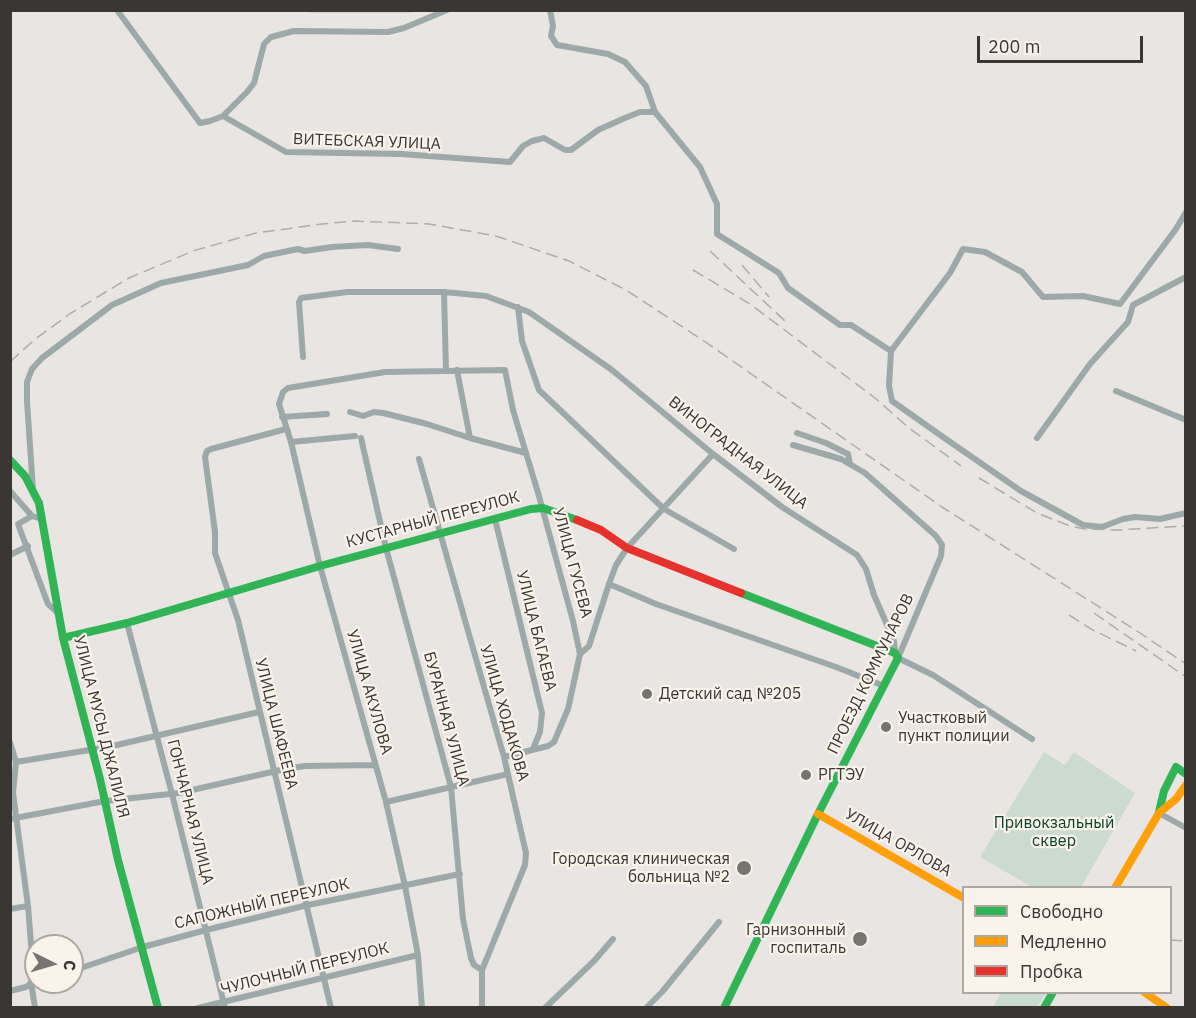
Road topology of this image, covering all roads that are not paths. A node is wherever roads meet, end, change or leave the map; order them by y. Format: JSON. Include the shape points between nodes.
{"nodes":[{"id":1,"x":117,"y":10,"type":"edge"},
{"id":2,"x":447,"y":10,"type":"edge"},
{"id":3,"x":550,"y":10,"type":"edge"},
{"id":4,"x":655,"y":112,"type":"junction"},
{"id":5,"x":223,"y":116,"type":"junction"},
{"id":6,"x":1185,"y":212,"type":"edge"},
{"id":7,"x":398,"y":249,"type":"dead end"},
{"id":8,"x":1185,"y":277,"type":"edge"},
{"id":9,"x":444,"y":291,"type":"junction"},
{"id":10,"x":1120,"y":304,"type":"junction"},
{"id":11,"x":1133,"y":305,"type":"junction"},
{"id":12,"x":518,"y":307,"type":"junction"},
{"id":13,"x":891,"y":351,"type":"junction"},
{"id":14,"x":303,"y":357,"type":"dead end"},
{"id":15,"x":457,"y":370,"type":"junction"},
{"id":16,"x":446,"y":371,"type":"junction"},
{"id":17,"x":1116,"y":391,"type":"dead end"},
{"id":18,"x":350,"y":412,"type":"dead end"},
{"id":19,"x":327,"y":414,"type":"dead end"},
{"id":20,"x":282,"y":417,"type":"junction"},
{"id":21,"x":1185,"y":420,"type":"edge"},
{"id":22,"x":286,"y":429,"type":"junction"},
{"id":23,"x":796,"y":433,"type":"dead end"},
{"id":24,"x":470,"y":438,"type":"junction"},
{"id":25,"x":1038,"y":438,"type":"dead end"},
{"id":26,"x":291,"y":442,"type":"junction"},
{"id":27,"x":794,"y":445,"type":"dead end"},
{"id":28,"x":526,"y":453,"type":"junction"},
{"id":29,"x":713,"y":454,"type":"junction"},
{"id":30,"x":419,"y":459,"type":"dead end"},
{"id":31,"x":10,"y":460,"type":"edge"},
{"id":32,"x":850,"y":464,"type":"junction"},
{"id":33,"x":33,"y":489,"type":"junction"},
{"id":34,"x":10,"y":491,"type":"edge"},
{"id":35,"x":543,"y":508,"type":"junction"},
{"id":36,"x":664,"y":508,"type":"junction"},
{"id":37,"x":1185,"y":513,"type":"edge"},
{"id":38,"x":32,"y":516,"type":"junction"},
{"id":39,"x":42,"y":519,"type":"junction"},
{"id":40,"x":495,"y":519,"type":"junction"},
{"id":41,"x":439,"y":534,"type":"junction"},
{"id":42,"x":28,"y":546,"type":"junction"},
{"id":43,"x":386,"y":548,"type":"junction"},
{"id":44,"x":627,"y":548,"type":"junction"},
{"id":45,"x":734,"y":549,"type":"dead end"},
{"id":46,"x":10,"y":555,"type":"edge"},
{"id":47,"x":320,"y":566,"type":"junction"},
{"id":48,"x":609,"y":584,"type":"junction"},
{"id":49,"x":228,"y":593,"type":"junction"},
{"id":50,"x":57,"y":612,"type":"junction"},
{"id":51,"x":127,"y":623,"type":"junction"},
{"id":52,"x":63,"y":638,"type":"junction"},
{"id":53,"x":580,"y":654,"type":"junction"},
{"id":54,"x":897,"y":656,"type":"junction"},
{"id":55,"x":884,"y":686,"type":"junction"},
{"id":56,"x":259,"y":712,"type":"junction"},
{"id":57,"x":156,"y":735,"type":"junction"},
{"id":58,"x":1032,"y":739,"type":"dead end"},
{"id":59,"x":10,"y":742,"type":"edge"},
{"id":60,"x":92,"y":748,"type":"junction"},
{"id":61,"x":533,"y":749,"type":"junction"},
{"id":62,"x":504,"y":757,"type":"junction"},
{"id":63,"x":16,"y":762,"type":"junction"},
{"id":64,"x":375,"y":765,"type":"junction"},
{"id":65,"x":274,"y":772,"type":"junction"},
{"id":66,"x":508,"y":774,"type":"junction"},
{"id":67,"x":1185,"y":774,"type":"edge"},
{"id":68,"x":1185,"y":785,"type":"edge"},
{"id":69,"x":451,"y":787,"type":"junction"},
{"id":70,"x":172,"y":794,"type":"junction"},
{"id":71,"x":105,"y":801,"type":"junction"},
{"id":72,"x":386,"y":801,"type":"junction"},
{"id":73,"x":1159,"y":813,"type":"junction"},
{"id":74,"x":818,"y":814,"type":"junction"},
{"id":75,"x":13,"y":819,"type":"edge"},
{"id":76,"x":1185,"y":828,"type":"edge"},
{"id":77,"x":460,"y":874,"type":"junction"},
{"id":78,"x":405,"y":886,"type":"junction"},
{"id":79,"x":1116,"y":886,"type":"edge"},
{"id":80,"x":962,"y":897,"type":"edge"},
{"id":81,"x":308,"y":905,"type":"junction"},
{"id":82,"x":28,"y":906,"type":"junction"},
{"id":83,"x":10,"y":909,"type":"edge"},
{"id":84,"x":719,"y":922,"type":"dead end"},
{"id":85,"x":206,"y":930,"type":"junction"},
{"id":86,"x":30,"y":934,"type":"edge"},
{"id":87,"x":613,"y":939,"type":"dead end"},
{"id":88,"x":143,"y":947,"type":"junction"},
{"id":89,"x":418,"y":955,"type":"junction"},
{"id":90,"x":84,"y":967,"type":"edge"},
{"id":91,"x":482,"y":970,"type":"junction"},
{"id":92,"x":323,"y":978,"type":"junction"},
{"id":93,"x":1052,"y":994,"type":"edge"},
{"id":94,"x":1146,"y":994,"type":"edge"},
{"id":95,"x":224,"y":1005,"type":"edge"},
{"id":96,"x":158,"y":1008,"type":"edge"},
{"id":97,"x":198,"y":1008,"type":"edge"},
{"id":98,"x":331,"y":1008,"type":"edge"},
{"id":99,"x":422,"y":1008,"type":"edge"},
{"id":100,"x":482,"y":1008,"type":"edge"},
{"id":101,"x":545,"y":1008,"type":"edge"},
{"id":102,"x":646,"y":1008,"type":"edge"},
{"id":103,"x":724,"y":1008,"type":"edge"},
{"id":104,"x":1044,"y":1008,"type":"edge"},
{"id":105,"x":1167,"y":1008,"type":"edge"}],
"edges":[{"from":1,"to":5,"type":"street","via":[[200,123]]},
{"from":2,"to":5,"type":"street","via":[[388,32],[294,31],[271,37],[264,44],[254,83]]},
{"from":3,"to":4,"type":"street","via":[[551,36],[557,45],[608,54],[625,62],[646,86]]},
{"from":4,"to":5,"type":"street","name":"ВИТЕБСКАЯ УЛИЦА","via":[[640,112],[598,130],[571,150],[544,138],[532,141],[510,162],[401,154],[286,152]]},
{"from":4,"to":13,"type":"street","via":[[700,167],[717,204],[717,234],[778,273],[788,288],[840,325],[851,325]]},
{"from":6,"to":10,"type":"street","via":[[1176,230]]},
{"from":7,"to":33,"type":"street","via":[[368,245],[298,249],[264,256],[248,266],[161,283],[112,305],[32,369],[27,401]]},
{"from":8,"to":11,"type":"street"},
{"from":9,"to":12,"type":"street","name":"ВИНОГРАДНАЯ УЛИЦА","via":[[486,296]]},
{"from":9,"to":14,"type":"street","name":"ВИНОГРАДНАЯ УЛИЦА","via":[[347,292],[300,298]]},
{"from":9,"to":16,"type":"street"},
{"from":10,"to":11,"type":"street"},
{"from":10,"to":13,"type":"street","via":[[1083,296],[1043,297],[1022,272],[985,252],[963,249],[950,273]]},
{"from":11,"to":25,"type":"street","via":[[1128,322],[1090,364]]},
{"from":12,"to":29,"type":"street","name":"ВИНОГРАДНАЯ УЛИЦА","via":[[612,370]]},
{"from":12,"to":36,"type":"street","via":[[522,341],[539,390]]},
{"from":13,"to":37,"type":"street","via":[[892,400],[1058,513],[1083,525],[1102,526],[1134,517],[1160,519]]},
{"from":15,"to":16,"type":"street"},
{"from":15,"to":24,"type":"street"},
{"from":15,"to":28,"type":"street","name":"УЛИЦА ГУСЕВА","via":[[505,370]]},
{"from":16,"to":20,"type":"street","name":"УЛИЦА АКУЛОВА","via":[[385,372],[288,388],[280,398]]},
{"from":17,"to":21,"type":"street"},
{"from":18,"to":24,"type":"street","via":[[363,416],[384,413]]},
{"from":19,"to":20,"type":"street"},
{"from":20,"to":22,"type":"street","name":"УЛИЦА АКУЛОВА"},
{"from":22,"to":26,"type":"street","name":"УЛИЦА АКУЛОВА"},
{"from":22,"to":49,"type":"street","name":"УЛИЦА ШАФЕЕВА","via":[[207,452],[215,554]]},
{"from":23,"to":32,"type":"street","via":[[848,454]]},
{"from":24,"to":28,"type":"street"},
{"from":26,"to":43,"type":"street","name":"БУРАННАЯ УЛИЦА","via":[[358,437]]},
{"from":26,"to":47,"type":"street","name":"УЛИЦА АКУЛОВА"},
{"from":27,"to":32,"type":"street"},
{"from":28,"to":35,"type":"street","name":"УЛИЦА ГУСЕВА"},
{"from":29,"to":36,"type":"street"},
{"from":29,"to":54,"type":"street","name":"ВИНОГРАДНАЯ УЛИЦА","via":[[782,507],[857,555],[866,569]]},
{"from":30,"to":41,"type":"street","name":"УЛИЦА ХОДАКОВА"},
{"from":31,"to":33,"type":"street","name":"УЛИЦА МУСЫ ДЖАЛИЛЯ"},
{"from":32,"to":54,"type":"street","name":"ПРОЕЗД КОММУНАРОВ","via":[[874,481],[942,545],[937,567]]},
{"from":33,"to":39,"type":"street","name":"УЛИЦА МУСЫ ДЖАЛИЛЯ"},
{"from":34,"to":38,"type":"street"},
{"from":35,"to":40,"type":"street","name":"КУСТАРНЫЙ ПЕРЕУЛОК"},
{"from":35,"to":44,"type":"street","name":"КУСТАРНЫЙ ПЕРЕУЛОК","via":[[583,522]]},
{"from":35,"to":53,"type":"street","name":"УЛИЦА ГУСЕВА"},
{"from":36,"to":44,"type":"street"},
{"from":36,"to":45,"type":"street"},
{"from":38,"to":39,"type":"street"},
{"from":38,"to":42,"type":"street","via":[[18,524]]},
{"from":39,"to":50,"type":"street","name":"УЛИЦА МУСЫ ДЖАЛИЛЯ"},
{"from":40,"to":41,"type":"street","name":"КУСТАРНЫЙ ПЕРЕУЛОК"},
{"from":40,"to":61,"type":"street","name":"УЛИЦА БАГАЕВА","via":[[542,713]]},
{"from":41,"to":43,"type":"street","name":"КУСТАРНЫЙ ПЕРЕУЛОК"},
{"from":41,"to":62,"type":"street","name":"УЛИЦА ХОДАКОВА"},
{"from":42,"to":46,"type":"street"},
{"from":42,"to":50,"type":"street","via":[[40,586],[48,604]]},
{"from":43,"to":47,"type":"street","name":"КУСТАРНЫЙ ПЕРЕУЛОК"},
{"from":43,"to":69,"type":"street","name":"БУРАННАЯ УЛИЦА"},
{"from":44,"to":48,"type":"street"},
{"from":44,"to":54,"type":"street","name":"КУСТАРНЫЙ ПЕРЕУЛОК"},
{"from":47,"to":49,"type":"street","name":"КУСТАРНЫЙ ПЕРЕУЛОК"},
{"from":47,"to":64,"type":"street","name":"УЛИЦА АКУЛОВА"},
{"from":48,"to":53,"type":"street","via":[[589,646]]},
{"from":48,"to":55,"type":"street","name":"УЛИЦА ГУСЕВА"},
{"from":49,"to":51,"type":"street","name":"КУСТАРНЫЙ ПЕРЕУЛОК"},
{"from":49,"to":56,"type":"street","name":"УЛИЦА ШАФЕЕВА"},
{"from":50,"to":52,"type":"street","name":"УЛИЦА МУСЫ ДЖАЛИЛЯ"},
{"from":51,"to":52,"type":"street","name":"КУСТАРНЫЙ ПЕРЕУЛОК"},
{"from":51,"to":57,"type":"street","name":"ГОНЧАРНАЯ УЛИЦА"},
{"from":52,"to":60,"type":"street","name":"УЛИЦА МУСЫ ДЖАЛИЛЯ"},
{"from":53,"to":61,"type":"street","name":"УЛИЦА ГУСЕВА","via":[[568,709],[554,742]]},
{"from":54,"to":55,"type":"street","name":"ПРОЕЗД КОММУНАРОВ"},
{"from":54,"to":58,"type":"street"},
{"from":55,"to":74,"type":"street","name":"ПРОЕЗД КОММУНАРОВ"},
{"from":56,"to":57,"type":"street"},
{"from":56,"to":65,"type":"street","name":"УЛИЦА ШАФЕЕВА"},
{"from":57,"to":60,"type":"street"},
{"from":57,"to":70,"type":"street","name":"ГОНЧАРНАЯ УЛИЦА"},
{"from":59,"to":63,"type":"street"},
{"from":60,"to":63,"type":"street"},
{"from":60,"to":71,"type":"street","name":"УЛИЦА МУСЫ ДЖАЛИЛЯ"},
{"from":61,"to":62,"type":"street"},
{"from":62,"to":66,"type":"street","name":"УЛИЦА ХОДАКОВА"},
{"from":63,"to":75,"type":"street"},
{"from":64,"to":65,"type":"street","via":[[305,766]]},
{"from":64,"to":72,"type":"street","name":"УЛИЦА АКУЛОВА"},
{"from":65,"to":70,"type":"street"},
{"from":65,"to":81,"type":"street","name":"УЛИЦА ШАФЕЕВА"},
{"from":66,"to":69,"type":"street"},
{"from":66,"to":91,"type":"street","name":"УЛИЦА ХОДАКОВА","via":[[526,853],[525,865]]},
{"from":67,"to":73,"type":"street","via":[[1176,767]]},
{"from":68,"to":73,"type":"street"},
{"from":69,"to":72,"type":"street"},
{"from":69,"to":77,"type":"street","name":"БУРАННАЯ УЛИЦА"},
{"from":70,"to":71,"type":"street"},
{"from":70,"to":85,"type":"street","name":"ГОНЧАРНАЯ УЛИЦА"},
{"from":71,"to":75,"type":"street"},
{"from":71,"to":88,"type":"street","name":"УЛИЦА МУСЫ ДЖАЛИЛЯ"},
{"from":72,"to":78,"type":"street","name":"УЛИЦА АКУЛОВА"},
{"from":73,"to":76,"type":"street"},
{"from":73,"to":79,"type":"street"},
{"from":74,"to":80,"type":"street","name":"УЛИЦА ОРЛОВА"},
{"from":74,"to":103,"type":"street","name":"ПРОЕЗД КОММУНАРОВ"},
{"from":75,"to":82,"type":"street"},
{"from":77,"to":78,"type":"street","name":"САПОЖНЫЙ ПЕРЕУЛОК"},
{"from":77,"to":91,"type":"street","name":"БУРАННАЯ УЛИЦА","via":[[471,958]]},
{"from":78,"to":81,"type":"street","name":"САПОЖНЫЙ ПЕРЕУЛОК"},
{"from":78,"to":89,"type":"street","name":"УЛИЦА АКУЛОВА"},
{"from":81,"to":85,"type":"street","name":"САПОЖНЫЙ ПЕРЕУЛОК"},
{"from":81,"to":92,"type":"street","name":"УЛИЦА ШАФЕЕВА"},
{"from":82,"to":83,"type":"street"},
{"from":82,"to":86,"type":"street"},
{"from":84,"to":102,"type":"street"},
{"from":85,"to":88,"type":"street","name":"САПОЖНЫЙ ПЕРЕУЛОК"},
{"from":85,"to":95,"type":"street","name":"ГОНЧАРНАЯ УЛИЦА"},
{"from":87,"to":101,"type":"street"},
{"from":88,"to":90,"type":"street","name":"САПОЖНЫЙ ПЕРЕУЛОК"},
{"from":88,"to":96,"type":"street","name":"УЛИЦА МУСЫ ДЖАЛИЛЯ"},
{"from":89,"to":92,"type":"street","name":"ЧУЛОЧНЫЙ ПЕРЕУЛОК"},
{"from":89,"to":99,"type":"street","name":"УЛИЦА АКУЛОВА"},
{"from":91,"to":100,"type":"street","name":"БУРАННАЯ УЛИЦА"},
{"from":92,"to":95,"type":"street","name":"ЧУЛОЧНЫЙ ПЕРЕУЛОК"},
{"from":92,"to":98,"type":"street","name":"УЛИЦА ШАФЕЕВА"},
{"from":93,"to":104,"type":"street"},
{"from":94,"to":105,"type":"street"},
{"from":95,"to":97,"type":"street","name":"ЧУЛОЧНЫЙ ПЕРЕУЛОК"}]}
